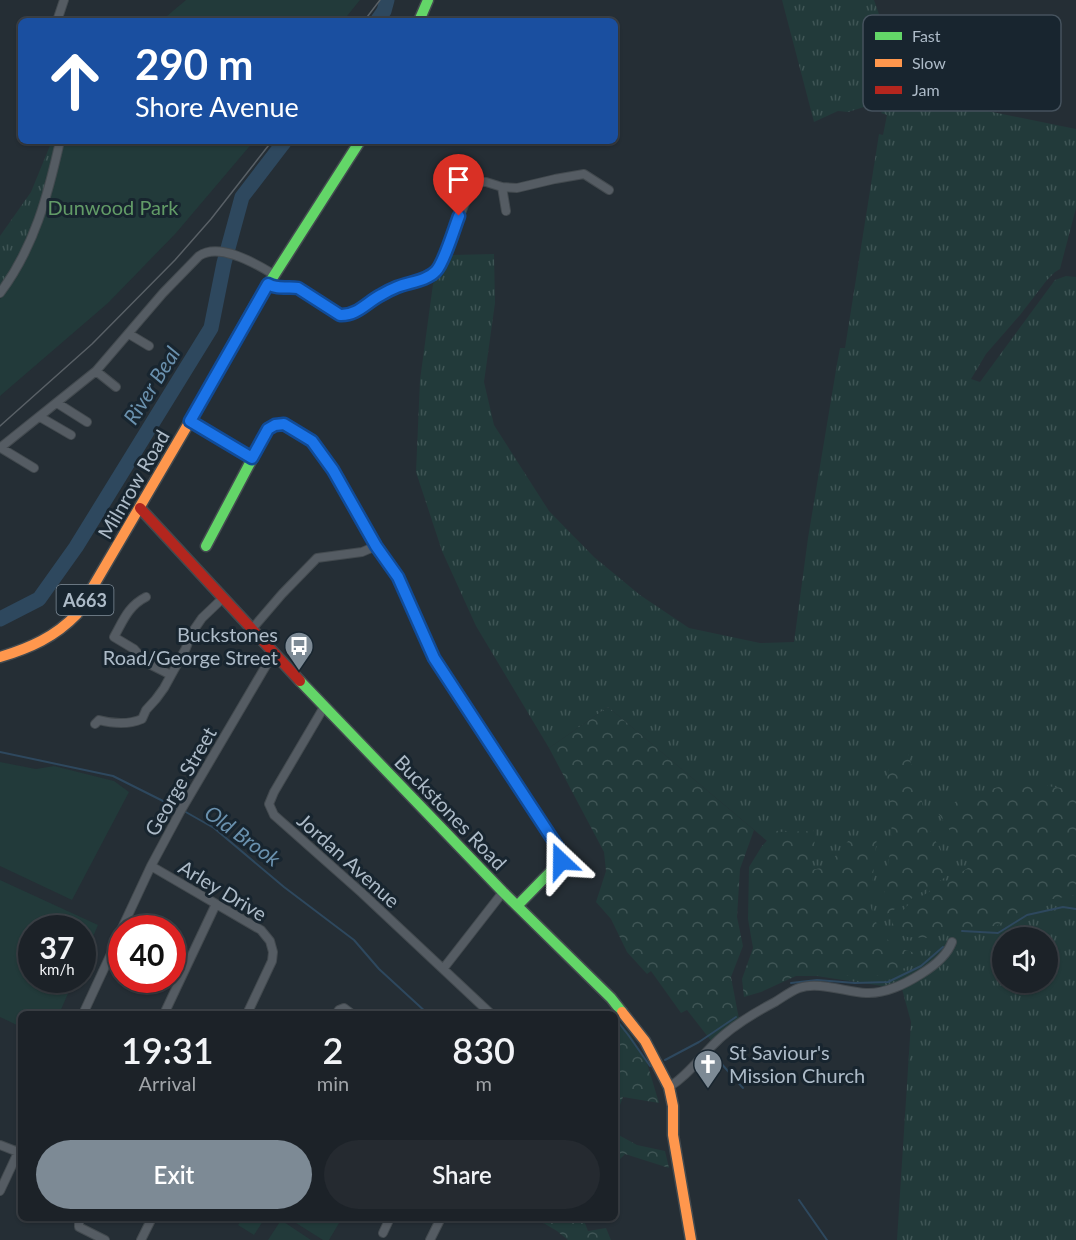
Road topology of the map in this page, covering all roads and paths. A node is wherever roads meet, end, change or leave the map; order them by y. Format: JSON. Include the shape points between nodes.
{"nodes":[{"id":1,"x":64,"y":0,"type":"edge"},
{"id":2,"x":428,"y":0,"type":"edge"},
{"id":3,"x":58,"y":18,"type":"edge"},
{"id":4,"x":419,"y":18,"type":"edge"},
{"id":5,"x":59,"y":144,"type":"edge"},
{"id":6,"x":358,"y":144,"type":"edge"},
{"id":7,"x":502,"y":187,"type":"junction"},
{"id":8,"x":609,"y":190,"type":"dead end"},
{"id":9,"x":506,"y":211,"type":"dead end"},
{"id":10,"x":271,"y":279,"type":"junction"},
{"id":11,"x":0,"y":293,"type":"edge"},
{"id":12,"x":129,"y":334,"type":"junction"},
{"id":13,"x":149,"y":346,"type":"dead end"},
{"id":14,"x":96,"y":371,"type":"junction"},
{"id":15,"x":116,"y":387,"type":"dead end"},
{"id":16,"x":57,"y":403,"type":"junction"},
{"id":17,"x":40,"y":417,"type":"junction"},
{"id":18,"x":190,"y":421,"type":"junction"},
{"id":19,"x":87,"y":422,"type":"dead end"},
{"id":20,"x":71,"y":435,"type":"dead end"},
{"id":21,"x":0,"y":448,"type":"edge"},
{"id":22,"x":252,"y":458,"type":"junction"},
{"id":23,"x":34,"y":468,"type":"dead end"},
{"id":24,"x":140,"y":508,"type":"junction"},
{"id":25,"x":206,"y":546,"type":"dead end"},
{"id":26,"x":376,"y":546,"type":"junction"},
{"id":27,"x":146,"y":597,"type":"dead end"},
{"id":28,"x":223,"y":598,"type":"junction"},
{"id":29,"x":252,"y":629,"type":"junction"},
{"id":30,"x":274,"y":652,"type":"junction"},
{"id":31,"x":0,"y":657,"type":"edge"},
{"id":32,"x":171,"y":675,"type":"junction"},
{"id":33,"x":324,"y":707,"type":"junction"},
{"id":34,"x":95,"y":724,"type":"dead end"},
{"id":35,"x":151,"y":866,"type":"junction"},
{"id":36,"x":503,"y":892,"type":"junction"},
{"id":37,"x":216,"y":904,"type":"junction"},
{"id":38,"x":518,"y":905,"type":"junction"},
{"id":39,"x":128,"y":915,"type":"edge"},
{"id":40,"x":952,"y":942,"type":"dead end"},
{"id":41,"x":108,"y":960,"type":"edge"},
{"id":42,"x":443,"y":969,"type":"junction"},
{"id":43,"x":84,"y":1011,"type":"edge"},
{"id":44,"x":165,"y":1011,"type":"edge"},
{"id":45,"x":248,"y":1011,"type":"edge"},
{"id":46,"x":488,"y":1011,"type":"edge"},
{"id":47,"x":669,"y":1087,"type":"junction"},
{"id":48,"x":0,"y":1145,"type":"edge"},
{"id":49,"x":18,"y":1149,"type":"edge"},
{"id":50,"x":18,"y":1153,"type":"edge"},
{"id":51,"x":0,"y":1191,"type":"edge"},
{"id":52,"x":79,"y":1221,"type":"edge"},
{"id":53,"x":150,"y":1221,"type":"edge"},
{"id":54,"x":389,"y":1221,"type":"edge"},
{"id":55,"x":440,"y":1221,"type":"edge"},
{"id":56,"x":383,"y":1233,"type":"dead end"},
{"id":57,"x":105,"y":1240,"type":"edge"},
{"id":58,"x":141,"y":1240,"type":"edge"},
{"id":59,"x":430,"y":1240,"type":"edge"},
{"id":60,"x":692,"y":1240,"type":"edge"}],
"edges":[{"from":1,"to":3,"type":"street"},
{"from":2,"to":4,"type":"main road"},
{"from":5,"to":11,"type":"street","via":[[42,212],[25,252]]},
{"from":6,"to":10,"type":"main road","name":"Milnrow Road","number":"A663"},
{"from":7,"to":8,"type":"street","via":[[517,188],[584,174]]},
{"from":7,"to":9,"type":"street"},
{"from":7,"to":10,"type":"street","via":[[481,182],[474,189],[436,272],[375,298],[348,315],[340,315],[298,288],[272,287]]},
{"from":10,"to":12,"type":"street","via":[[256,264],[237,256],[204,253]]},
{"from":10,"to":18,"type":"main road","name":"Milnrow Road","number":"A663"},
{"from":12,"to":13,"type":"street"},
{"from":12,"to":14,"type":"street"},
{"from":14,"to":15,"type":"street"},
{"from":14,"to":16,"type":"street"},
{"from":16,"to":17,"type":"street"},
{"from":16,"to":19,"type":"street"},
{"from":17,"to":20,"type":"street"},
{"from":17,"to":21,"type":"street"},
{"from":18,"to":22,"type":"street"},
{"from":18,"to":24,"type":"main road","name":"Milnrow Road","number":"A663"},
{"from":21,"to":23,"type":"street"},
{"from":22,"to":25,"type":"main road"},
{"from":22,"to":26,"type":"main road","via":[[268,429],[275,425],[284,424],[312,441]]},
{"from":24,"to":28,"type":"main road","name":"Buckstones Road"},
{"from":24,"to":31,"type":"main road","name":"Milnrow Road","number":"A663","via":[[67,626],[35,646]]},
{"from":26,"to":29,"type":"street","via":[[362,552],[317,558]]},
{"from":26,"to":38,"type":"main road","via":[[398,577],[434,658],[559,849],[561,861]]},
{"from":27,"to":32,"type":"street","via":[[131,607],[114,637],[149,664]]},
{"from":28,"to":29,"type":"main road","name":"Buckstones Road"},
{"from":28,"to":32,"type":"street","via":[[191,634]]},
{"from":29,"to":30,"type":"main road","name":"Buckstones Road"},
{"from":30,"to":33,"type":"main road","name":"Buckstones Road"},
{"from":30,"to":35,"type":"street","name":"George Street"},
{"from":32,"to":34,"type":"street","via":[[142,719],[132,723],[99,720]]},
{"from":33,"to":36,"type":"main road","name":"Buckstones Road"},
{"from":33,"to":42,"type":"street","name":"Jordan Avenue","via":[[269,804],[274,815]]},
{"from":35,"to":37,"type":"street","name":"Arley Drive"},
{"from":35,"to":39,"type":"street","name":"George Street"},
{"from":36,"to":38,"type":"main road","name":"Buckstones Road"},
{"from":36,"to":42,"type":"street"},
{"from":37,"to":44,"type":"street"},
{"from":37,"to":45,"type":"street","name":"Arley Drive","via":[[261,930],[272,945],[272,961]]},
{"from":38,"to":47,"type":"main road","name":"Buckstones Road","via":[[611,998],[645,1041]]},
{"from":40,"to":47,"type":"street","via":[[936,965],[880,992],[811,985],[799,988],[742,1020]]},
{"from":41,"to":43,"type":"street","name":"George Street"},
{"from":42,"to":46,"type":"street","name":"Jordan Avenue"},
{"from":47,"to":60,"type":"main road","name":"Buckstones Road","via":[[673,1135]]},
{"from":48,"to":49,"type":"street"},
{"from":50,"to":51,"type":"street"},
{"from":52,"to":57,"type":"street","via":[[79,1227]]},
{"from":53,"to":58,"type":"street"},
{"from":54,"to":56,"type":"street"},
{"from":55,"to":59,"type":"street"}]}
